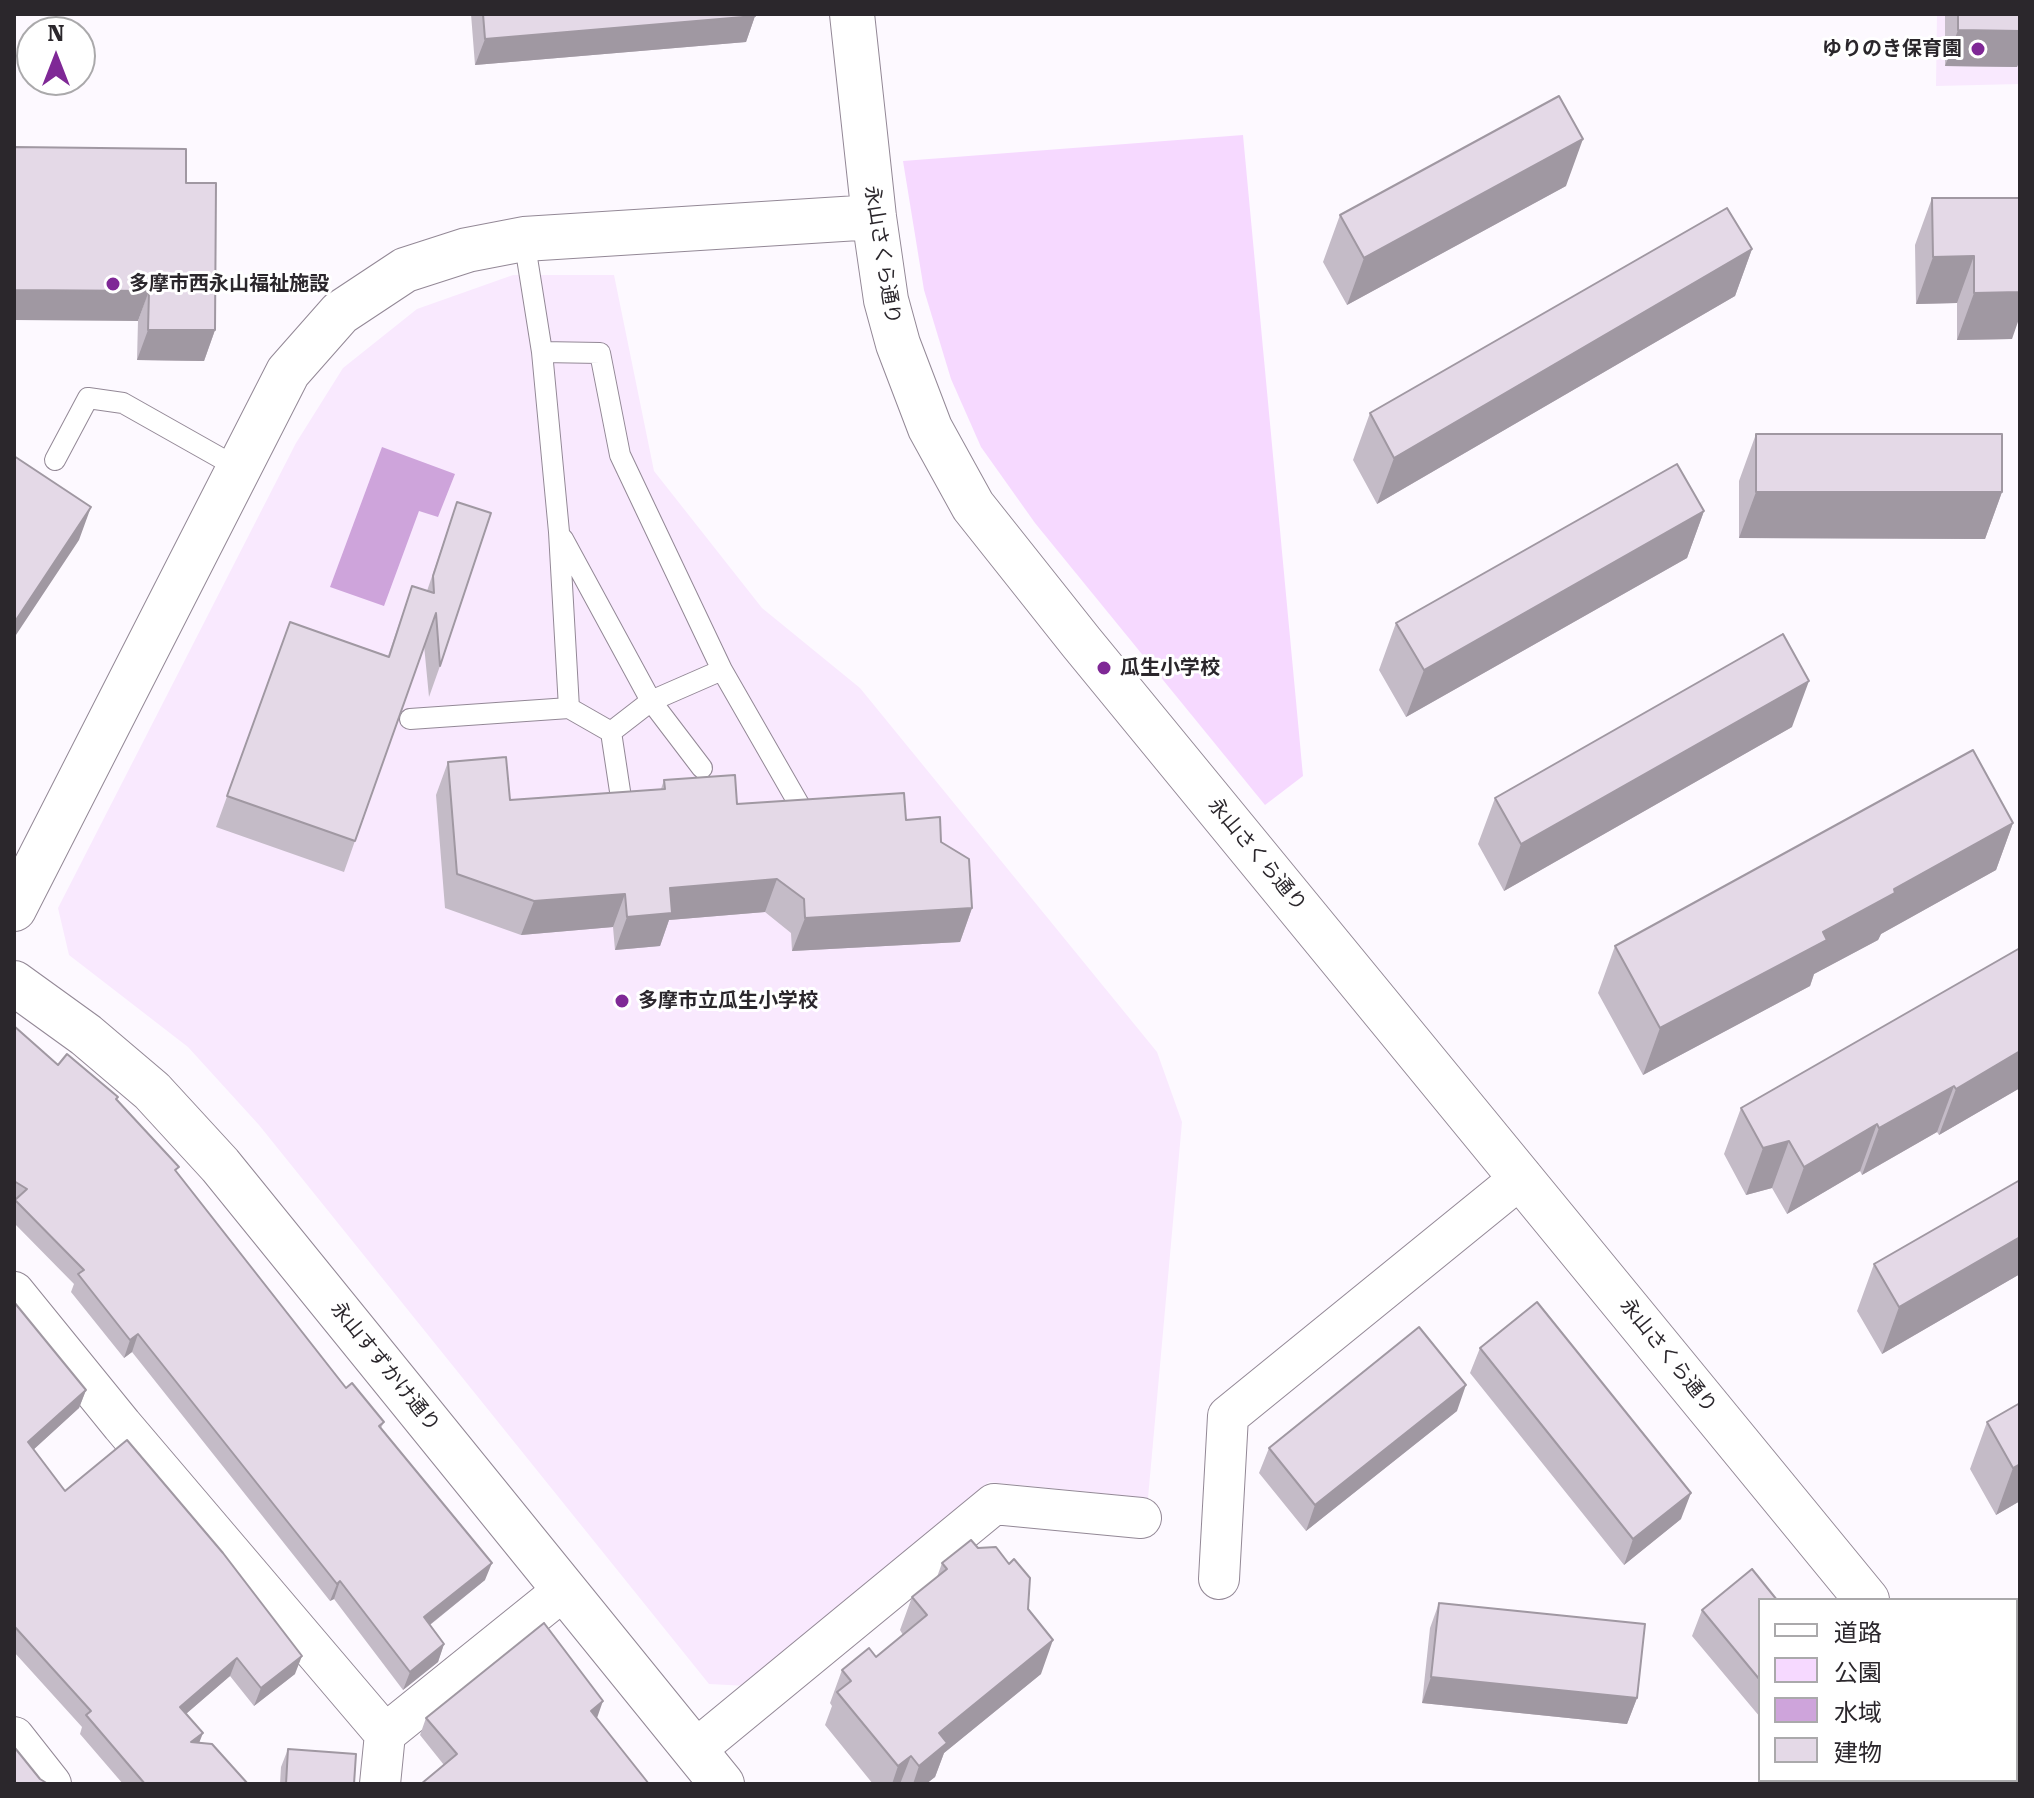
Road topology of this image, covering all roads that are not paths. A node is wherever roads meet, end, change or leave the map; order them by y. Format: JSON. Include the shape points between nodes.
{"nodes":[{"id":1,"x":852,"y":14,"type":"edge"},
{"id":2,"x":874,"y":217,"type":"junction"},
{"id":3,"x":524,"y":239,"type":"junction"},
{"id":4,"x":542,"y":352,"type":"junction"},
{"id":5,"x":55,"y":460,"type":"dead end"},
{"id":6,"x":240,"y":469,"type":"junction"},
{"id":7,"x":559,"y":532,"type":"junction"},
{"id":8,"x":722,"y":670,"type":"junction"},
{"id":9,"x":651,"y":701,"type":"junction"},
{"id":10,"x":569,"y":708,"type":"junction"},
{"id":11,"x":410,"y":719,"type":"edge"},
{"id":12,"x":611,"y":732,"type":"junction"},
{"id":13,"x":702,"y":768,"type":"dead end"},
{"id":14,"x":800,"y":806,"type":"edge"},
{"id":15,"x":623,"y":811,"type":"edge"},
{"id":16,"x":14,"y":909,"type":"edge"},
{"id":17,"x":14,"y":983,"type":"edge"},
{"id":18,"x":1522,"y":1177,"type":"junction"},
{"id":19,"x":14,"y":1292,"type":"edge"},
{"id":20,"x":1141,"y":1518,"type":"dead end"},
{"id":21,"x":1219,"y":1579,"type":"dead end"},
{"id":22,"x":565,"y":1589,"type":"junction"},
{"id":23,"x":1865,"y":1598,"type":"edge"},
{"id":24,"x":385,"y":1734,"type":"junction"},
{"id":25,"x":14,"y":1737,"type":"edge"},
{"id":26,"x":695,"y":1750,"type":"junction"},
{"id":27,"x":51,"y":1784,"type":"edge"},
{"id":28,"x":380,"y":1784,"type":"edge"},
{"id":29,"x":722,"y":1784,"type":"edge"}],
"edges":[{"from":1,"to":2,"type":"street","name":"永山さくら通り"},
{"from":2,"to":3,"type":"street"},
{"from":2,"to":18,"type":"street","name":"永山さくら通り","via":[[898,344],[930,428],[973,506]]},
{"from":3,"to":4,"type":"lane"},
{"from":3,"to":6,"type":"street","via":[[405,270],[340,313],[288,372]]},
{"from":4,"to":7,"type":"lane"},
{"from":4,"to":8,"type":"lane","via":[[600,353],[620,455]]},
{"from":5,"to":6,"type":"lane","via":[[88,398],[123,403]]},
{"from":6,"to":16,"type":"street"},
{"from":7,"to":9,"type":"lane"},
{"from":7,"to":10,"type":"lane"},
{"from":8,"to":9,"type":"lane"},
{"from":8,"to":14,"type":"lane"},
{"from":9,"to":12,"type":"lane"},
{"from":9,"to":13,"type":"lane"},
{"from":10,"to":11,"type":"lane"},
{"from":10,"to":12,"type":"lane"},
{"from":12,"to":15,"type":"lane"},
{"from":17,"to":22,"type":"street","name":"永山すずかけ通り","via":[[86,1035],[162,1101]]},
{"from":18,"to":21,"type":"street","via":[[1228,1416]]},
{"from":18,"to":23,"type":"street","name":"永山さくら通り"},
{"from":19,"to":24,"type":"street"},
{"from":20,"to":26,"type":"street","via":[[994,1504]]},
{"from":22,"to":24,"type":"street"},
{"from":22,"to":26,"type":"street","name":"永山すずかけ通り"},
{"from":24,"to":28,"type":"street"},
{"from":25,"to":27,"type":"street"},
{"from":26,"to":29,"type":"street","name":"永山すずかけ通り"}]}
